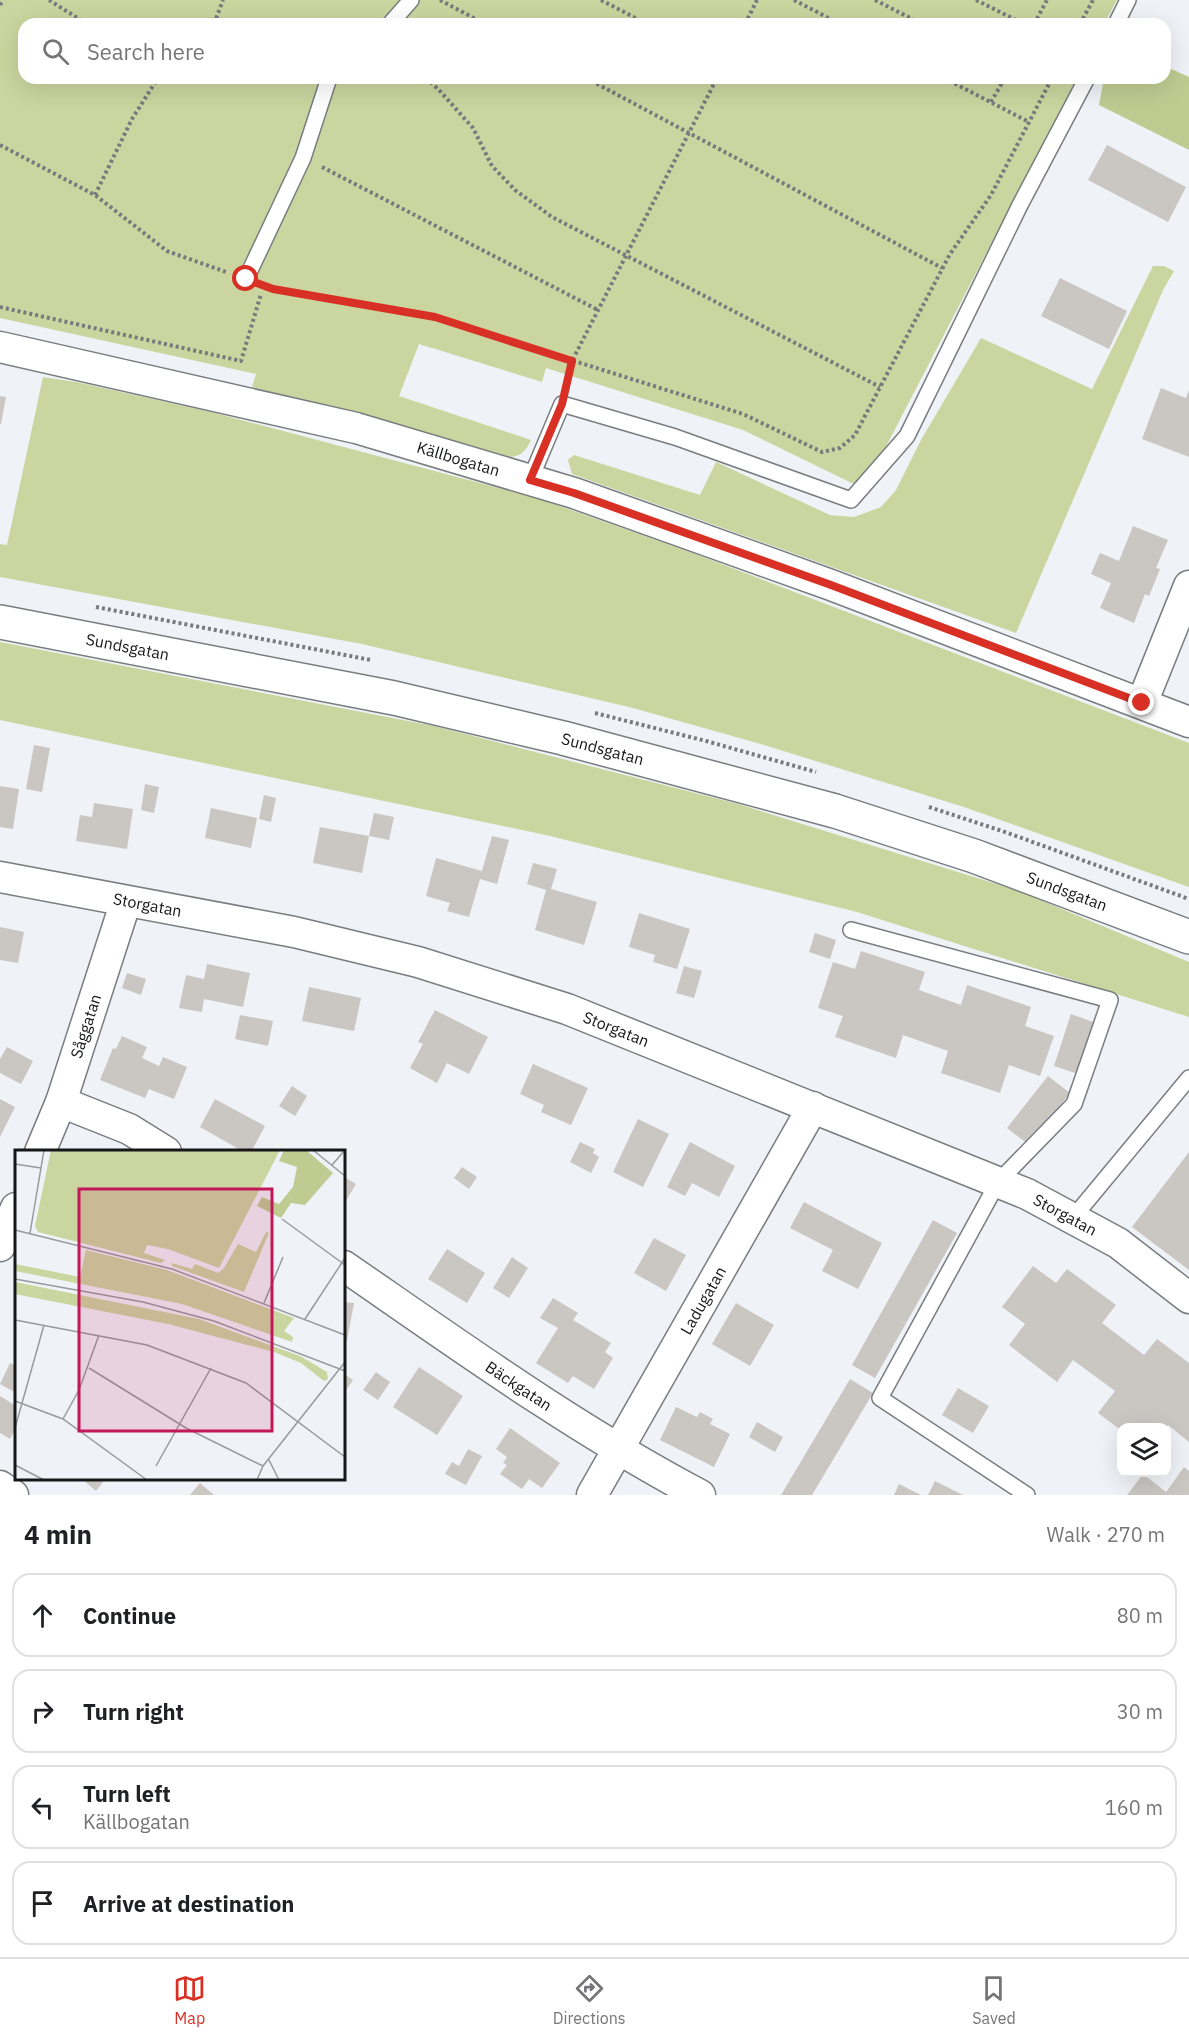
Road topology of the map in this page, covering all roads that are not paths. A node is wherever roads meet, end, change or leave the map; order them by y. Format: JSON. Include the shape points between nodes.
{"nodes":[{"id":1,"x":411,"y":0,"type":"edge"},
{"id":2,"x":1128,"y":0,"type":"edge"},
{"id":3,"x":395,"y":18,"type":"edge"},
{"id":4,"x":1119,"y":18,"type":"edge"},
{"id":5,"x":327,"y":84,"type":"edge"},
{"id":6,"x":1084,"y":84,"type":"edge"},
{"id":7,"x":246,"y":279,"type":"road end"},
{"id":8,"x":0,"y":347,"type":"edge"},
{"id":9,"x":530,"y":480,"type":"junction"},
{"id":10,"x":1189,"y":586,"type":"edge"},
{"id":11,"x":0,"y":622,"type":"edge"},
{"id":12,"x":1142,"y":703,"type":"junction"},
{"id":13,"x":1189,"y":722,"type":"edge"},
{"id":14,"x":0,"y":877,"type":"edge"},
{"id":15,"x":126,"y":901,"type":"junction"},
{"id":16,"x":851,"y":930,"type":"dead end"},
{"id":17,"x":1189,"y":937,"type":"edge"},
{"id":18,"x":1189,"y":1078,"type":"edge"},
{"id":19,"x":62,"y":1102,"type":"junction"},
{"id":20,"x":813,"y":1107,"type":"junction"},
{"id":21,"x":41,"y":1150,"type":"edge"},
{"id":22,"x":163,"y":1150,"type":"edge"},
{"id":23,"x":998,"y":1182,"type":"junction"},
{"id":24,"x":15,"y":1210,"type":"edge"},
{"id":25,"x":1072,"y":1219,"type":"junction"},
{"id":26,"x":0,"y":1246,"type":"edge"},
{"id":27,"x":345,"y":1267,"type":"edge"},
{"id":28,"x":1189,"y":1298,"type":"edge"},
{"id":29,"x":619,"y":1449,"type":"junction"},
{"id":30,"x":0,"y":1486,"type":"edge"},
{"id":31,"x":14,"y":1495,"type":"edge"},
{"id":32,"x":592,"y":1495,"type":"edge"},
{"id":33,"x":700,"y":1495,"type":"edge"},
{"id":34,"x":1027,"y":1495,"type":"edge"}],
"edges":[{"from":1,"to":3,"type":"lane"},
{"from":2,"to":4,"type":"lane"},
{"from":5,"to":7,"type":"lane","via":[[303,158]]},
{"from":6,"to":9,"type":"lane","via":[[907,436],[851,500],[675,437],[562,404]]},
{"from":8,"to":9,"type":"street","name":"Källbogatan","via":[[356,428]]},
{"from":9,"to":12,"type":"street","name":"Källbogatan","via":[[831,585]]},
{"from":10,"to":12,"type":"street"},
{"from":11,"to":17,"type":"main road","name":"Sundsgatan","via":[[394,698],[563,738],[835,811],[974,856]]},
{"from":12,"to":13,"type":"street","name":"Källbogatan"},
{"from":14,"to":15,"type":"street","name":"Storgatan"},
{"from":15,"to":19,"type":"street","name":"Såggatan"},
{"from":15,"to":20,"type":"street","name":"Storgatan","via":[[294,932],[418,962],[567,1009]]},
{"from":16,"to":23,"type":"lane","via":[[1110,1000],[1074,1104]]},
{"from":18,"to":25,"type":"lane"},
{"from":19,"to":21,"type":"street","name":"Såggatan"},
{"from":19,"to":22,"type":"street","via":[[129,1129]]},
{"from":20,"to":23,"type":"street","name":"Storgatan"},
{"from":20,"to":29,"type":"street","name":"Ladugatan"},
{"from":23,"to":25,"type":"street","name":"Storgatan"},
{"from":23,"to":34,"type":"lane","via":[[880,1398]]},
{"from":24,"to":26,"type":"street"},
{"from":25,"to":28,"type":"street","name":"Storgatan","via":[[1118,1243]]},
{"from":27,"to":29,"type":"street","name":"Bäckgatan","via":[[527,1392]]},
{"from":29,"to":32,"type":"street","name":"Ladugatan"},
{"from":29,"to":33,"type":"street","name":"Bäckgatan"},
{"from":30,"to":31,"type":"street"}]}
